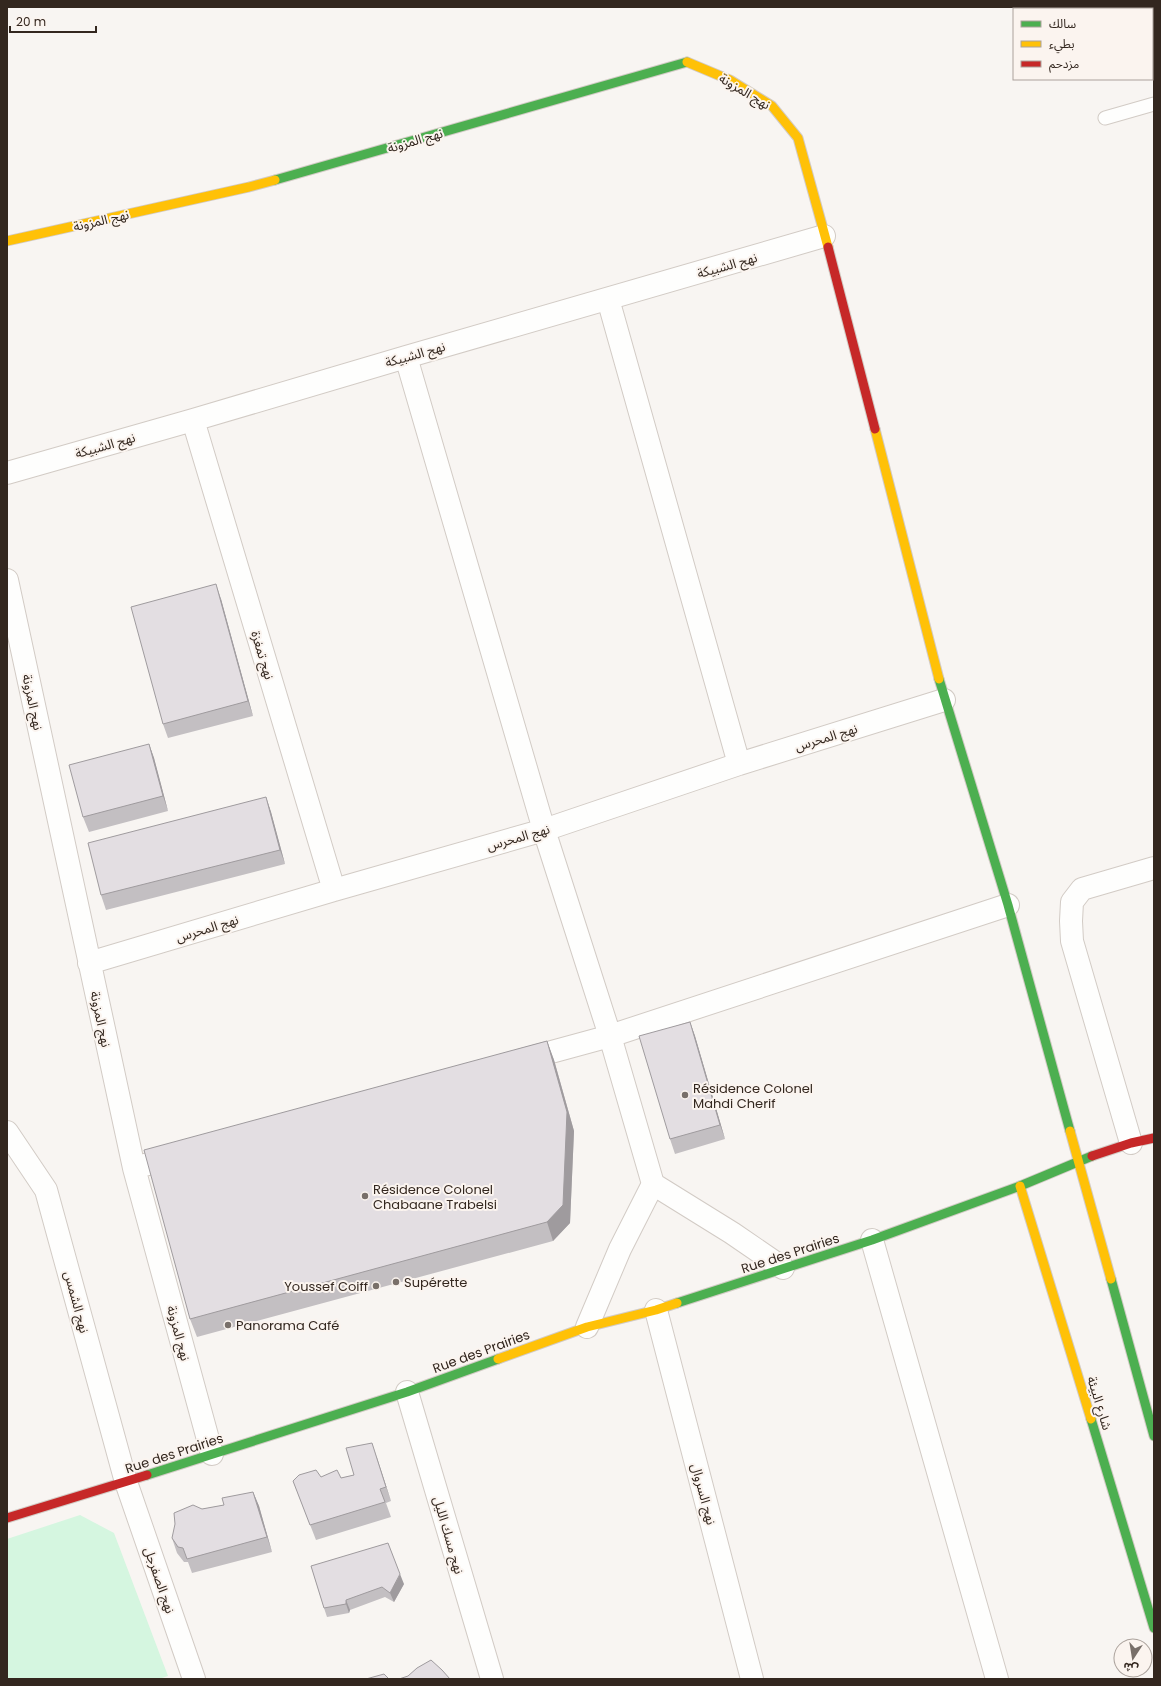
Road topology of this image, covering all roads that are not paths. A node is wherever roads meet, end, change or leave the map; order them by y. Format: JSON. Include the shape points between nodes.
{"nodes":[{"id":1,"x":1154,"y":104,"type":"edge"},
{"id":2,"x":1106,"y":118,"type":"dead end"},
{"id":3,"x":824,"y":236,"type":"junction"},
{"id":4,"x":7,"y":241,"type":"edge"},
{"id":5,"x":608,"y":299,"type":"junction"},
{"id":6,"x":406,"y":357,"type":"junction"},
{"id":7,"x":193,"y":420,"type":"junction"},
{"id":8,"x":7,"y":473,"type":"edge"},
{"id":9,"x":7,"y":580,"type":"edge"},
{"id":10,"x":944,"y":700,"type":"junction"},
{"id":11,"x":739,"y":764,"type":"junction"},
{"id":12,"x":544,"y":830,"type":"junction"},
{"id":13,"x":1154,"y":868,"type":"edge"},
{"id":14,"x":334,"y":890,"type":"junction"},
{"id":15,"x":1008,"y":905,"type":"junction"},
{"id":16,"x":89,"y":963,"type":"junction"},
{"id":17,"x":610,"y":1036,"type":"junction"},
{"id":18,"x":502,"y":1066,"type":"edge"},
{"id":19,"x":7,"y":1132,"type":"edge"},
{"id":20,"x":1154,"y":1138,"type":"edge"},
{"id":21,"x":1131,"y":1143,"type":"junction"},
{"id":22,"x":195,"y":1151,"type":"edge"},
{"id":23,"x":1079,"y":1161,"type":"junction"},
{"id":24,"x":134,"y":1168,"type":"junction"},
{"id":25,"x":653,"y":1184,"type":"junction"},
{"id":26,"x":1020,"y":1186,"type":"junction"},
{"id":27,"x":872,"y":1240,"type":"junction"},
{"id":28,"x":783,"y":1268,"type":"junction"},
{"id":29,"x":656,"y":1310,"type":"junction"},
{"id":30,"x":587,"y":1327,"type":"junction"},
{"id":31,"x":407,"y":1392,"type":"junction"},
{"id":32,"x":1154,"y":1436,"type":"edge"},
{"id":33,"x":212,"y":1454,"type":"junction"},
{"id":34,"x":126,"y":1482,"type":"junction"},
{"id":35,"x":7,"y":1518,"type":"edge"},
{"id":36,"x":1154,"y":1628,"type":"edge"},
{"id":37,"x":194,"y":1679,"type":"edge"},
{"id":38,"x":492,"y":1679,"type":"edge"},
{"id":39,"x":752,"y":1679,"type":"edge"},
{"id":40,"x":998,"y":1679,"type":"edge"}],
"edges":[{"from":1,"to":2,"type":"lane"},
{"from":3,"to":4,"type":"street","name":"نهج المزونة","via":[[798,138],[772,106],[730,80],[687,62],[249,187]]},
{"from":3,"to":5,"type":"street","name":"نهج الشبيكة"},
{"from":3,"to":10,"type":"street"},
{"from":5,"to":6,"type":"street","name":"نهج الشبيكة"},
{"from":5,"to":11,"type":"street"},
{"from":6,"to":7,"type":"street","name":"نهج الشبيكة"},
{"from":6,"to":12,"type":"street"},
{"from":7,"to":8,"type":"street","name":"نهج الشبيكة"},
{"from":7,"to":14,"type":"street","name":"نهج تمغزة"},
{"from":9,"to":16,"type":"street","name":"نهج المزونة"},
{"from":10,"to":11,"type":"street","name":"نهج المحرس"},
{"from":10,"to":15,"type":"street"},
{"from":11,"to":12,"type":"street","name":"نهج المحرس"},
{"from":12,"to":14,"type":"street","name":"نهج المحرس"},
{"from":12,"to":17,"type":"street"},
{"from":13,"to":21,"type":"street","via":[[1082,889],[1072,902],[1072,941]]},
{"from":14,"to":16,"type":"street","name":"نهج المحرس"},
{"from":15,"to":17,"type":"street"},
{"from":15,"to":23,"type":"street"},
{"from":16,"to":24,"type":"street","name":"نهج المزونة"},
{"from":17,"to":18,"type":"street"},
{"from":17,"to":25,"type":"street"},
{"from":19,"to":34,"type":"street","name":"نهج الشمس","via":[[40,1179],[48,1196]]},
{"from":20,"to":21,"type":"street","name":"Rue des Prairies"},
{"from":21,"to":23,"type":"street","name":"Rue des Prairies"},
{"from":22,"to":24,"type":"street"},
{"from":23,"to":26,"type":"street","name":"Rue des Prairies"},
{"from":23,"to":32,"type":"street"},
{"from":24,"to":33,"type":"street","name":"نهج المزونة"},
{"from":25,"to":28,"type":"street"},
{"from":25,"to":30,"type":"street","via":[[620,1249]]},
{"from":26,"to":27,"type":"street","name":"Rue des Prairies"},
{"from":26,"to":36,"type":"street","name":"شارع البيئة"},
{"from":27,"to":28,"type":"street","name":"Rue des Prairies"},
{"from":27,"to":40,"type":"street"},
{"from":28,"to":29,"type":"street","name":"Rue des Prairies"},
{"from":29,"to":30,"type":"street","name":"Rue des Prairies"},
{"from":29,"to":39,"type":"street","name":"نهج السروال"},
{"from":30,"to":31,"type":"street","name":"Rue des Prairies"},
{"from":31,"to":33,"type":"street","name":"Rue des Prairies"},
{"from":31,"to":38,"type":"street","name":"نهج مسك الليل"},
{"from":33,"to":34,"type":"street","name":"Rue des Prairies"},
{"from":34,"to":35,"type":"street","name":"Rue des Prairies"},
{"from":34,"to":37,"type":"street","name":"نهج الصفرجل"}]}
